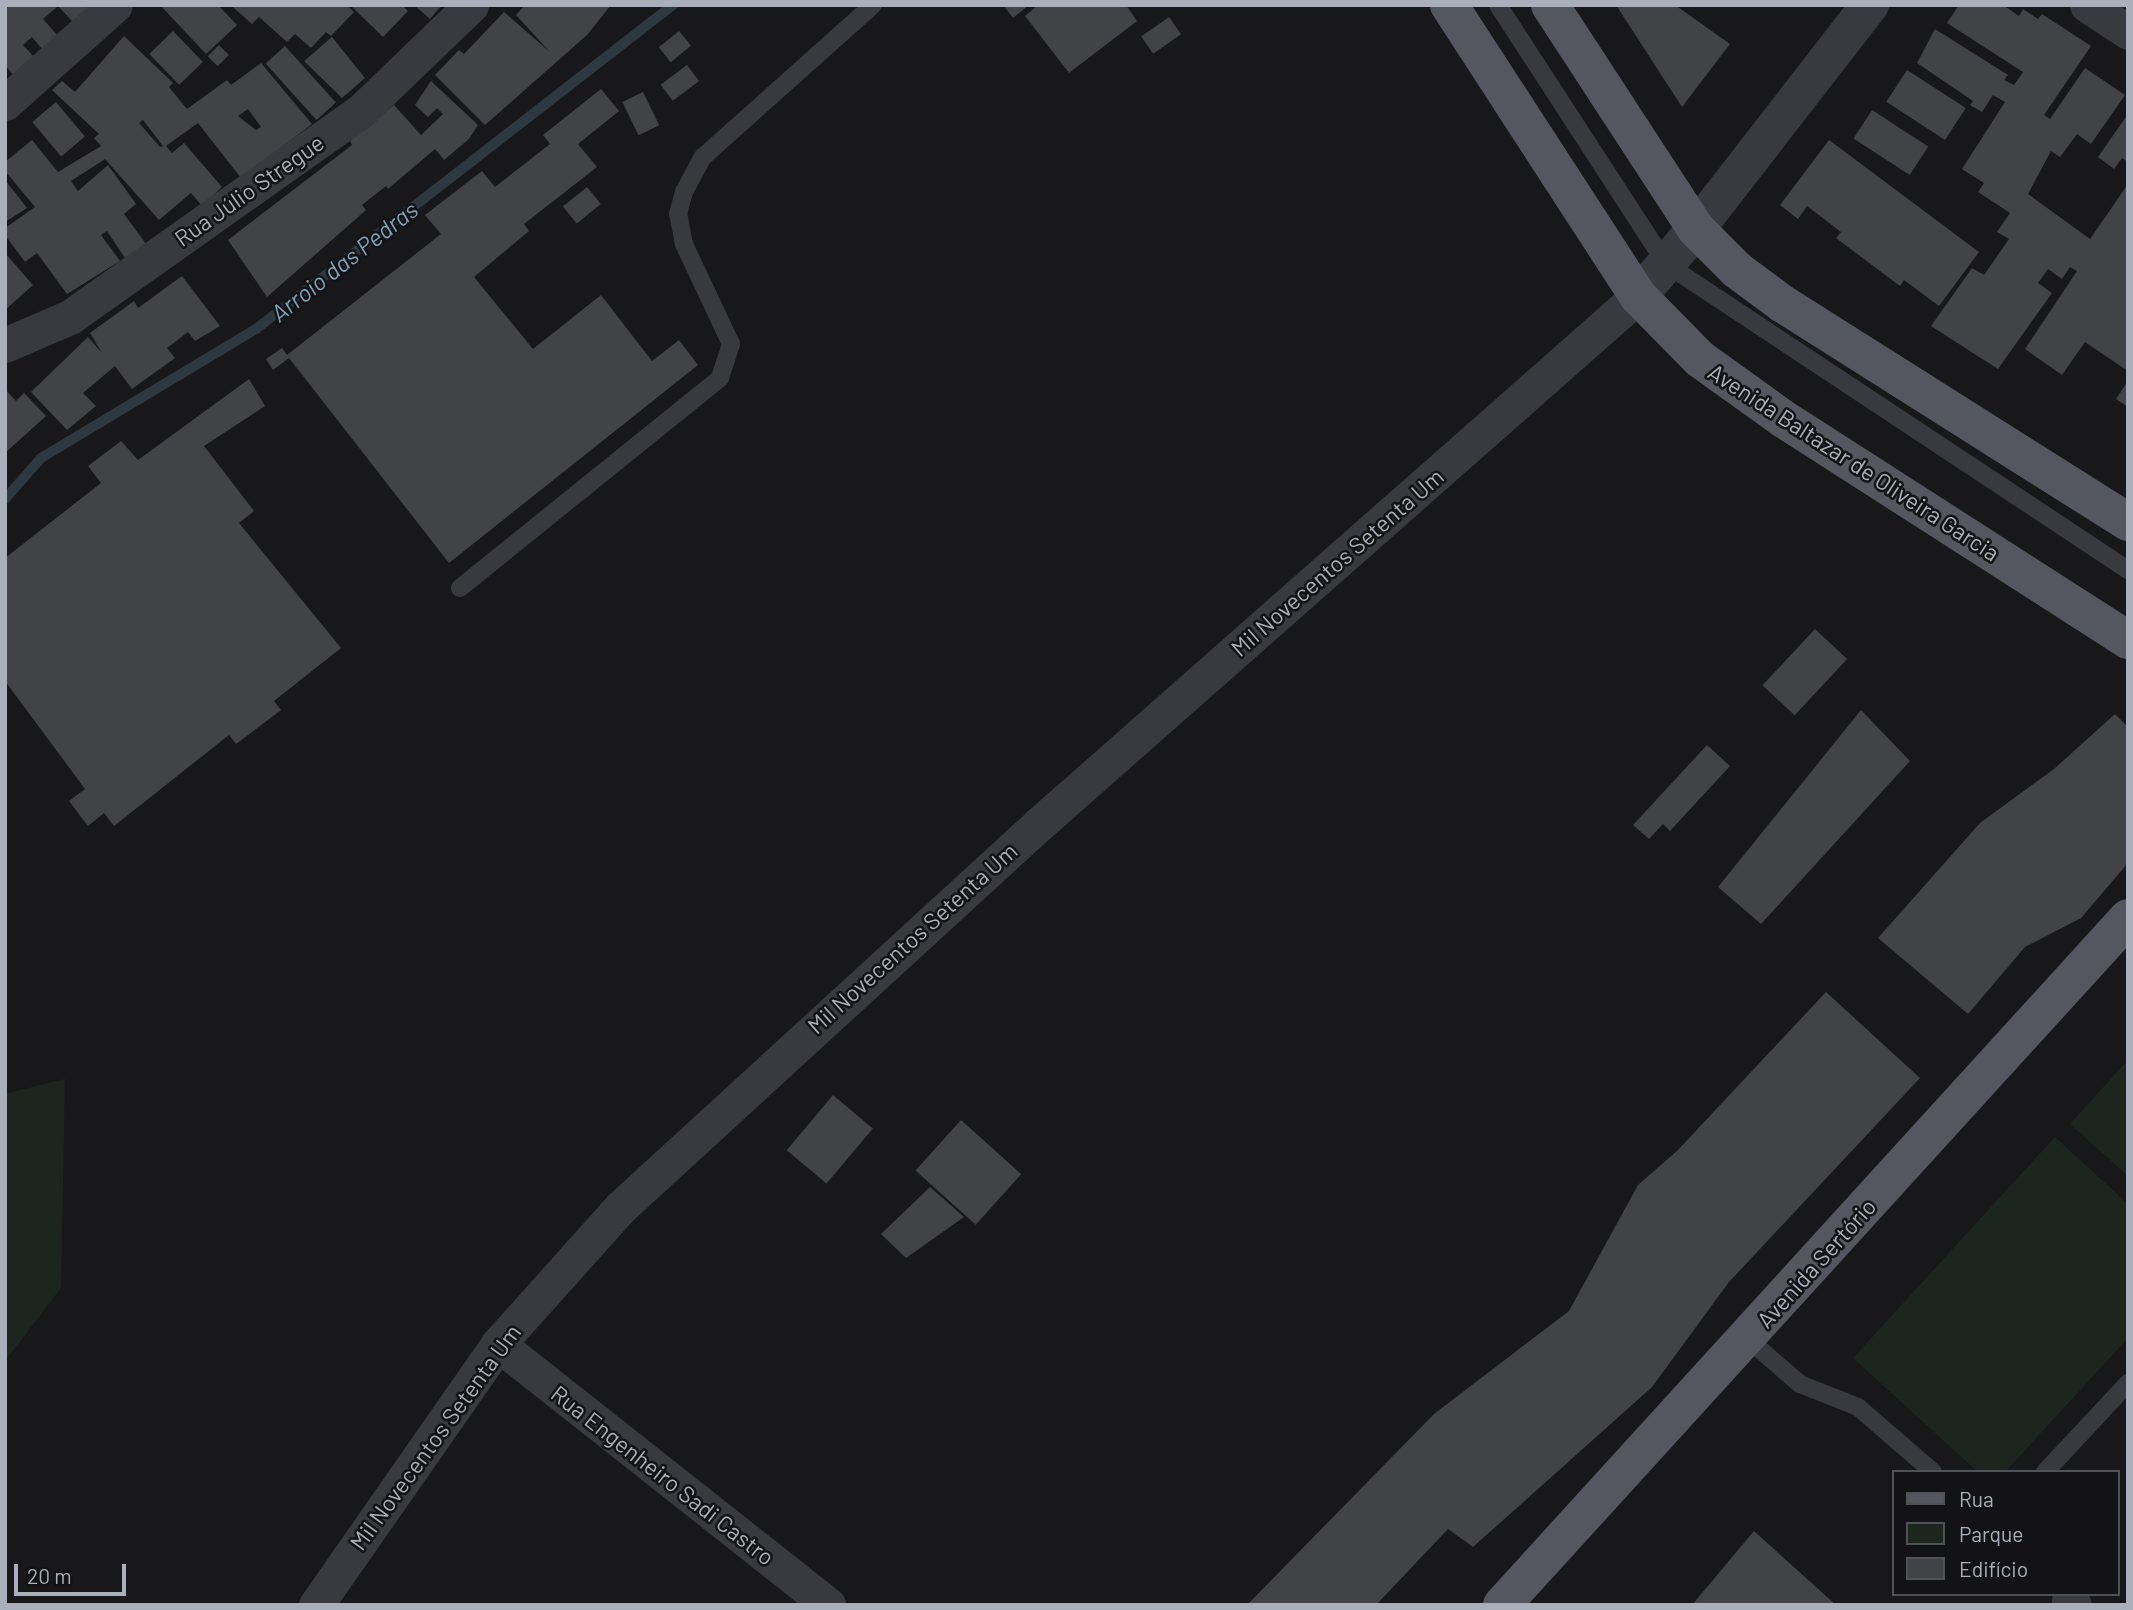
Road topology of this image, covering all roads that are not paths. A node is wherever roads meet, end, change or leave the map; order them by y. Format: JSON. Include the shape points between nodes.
{"nodes":[{"id":1,"x":115,"y":5,"type":"edge"},
{"id":2,"x":471,"y":5,"type":"edge"},
{"id":3,"x":873,"y":5,"type":"edge"},
{"id":4,"x":1449,"y":5,"type":"edge"},
{"id":5,"x":1499,"y":5,"type":"edge"},
{"id":6,"x":1550,"y":5,"type":"edge"},
{"id":7,"x":1870,"y":5,"type":"edge"},
{"id":8,"x":2087,"y":5,"type":"edge"},
{"id":9,"x":2128,"y":32,"type":"edge"},
{"id":10,"x":5,"y":103,"type":"edge"},
{"id":11,"x":1696,"y":229,"type":"junction"},
{"id":12,"x":1666,"y":264,"type":"junction"},
{"id":13,"x":1638,"y":296,"type":"junction"},
{"id":14,"x":5,"y":345,"type":"edge"},
{"id":15,"x":2128,"y":522,"type":"edge"},
{"id":16,"x":2128,"y":570,"type":"edge"},
{"id":17,"x":460,"y":588,"type":"dead end"},
{"id":18,"x":2128,"y":640,"type":"edge"},
{"id":19,"x":2128,"y":918,"type":"edge"},
{"id":20,"x":1748,"y":1339,"type":"junction"},
{"id":21,"x":498,"y":1345,"type":"junction"},
{"id":22,"x":2128,"y":1383,"type":"edge"},
{"id":23,"x":1931,"y":1470,"type":"edge"},
{"id":24,"x":2047,"y":1470,"type":"edge"},
{"id":25,"x":316,"y":1605,"type":"edge"},
{"id":26,"x":828,"y":1605,"type":"edge"},
{"id":27,"x":1502,"y":1605,"type":"edge"}],
"edges":[{"from":1,"to":10,"type":"street"},
{"from":2,"to":14,"type":"street","name":"Rua Júlio Stregue","via":[[360,112],[70,317]]},
{"from":3,"to":17,"type":"lane","via":[[703,157],[684,192],[678,214],[684,244],[731,344],[720,378]]},
{"from":4,"to":13,"type":"main road","name":"Avenida Baltazar de Oliveira Garcia"},
{"from":5,"to":12,"type":"lane"},
{"from":6,"to":11,"type":"main road"},
{"from":7,"to":11,"type":"street"},
{"from":8,"to":9,"type":"street"},
{"from":11,"to":12,"type":"street"},
{"from":11,"to":15,"type":"main road","via":[[1737,270],[1783,304]]},
{"from":12,"to":13,"type":"street"},
{"from":12,"to":16,"type":"lane"},
{"from":13,"to":18,"type":"main road","name":"Avenida Baltazar de Oliveira Garcia","via":[[1700,359],[1782,418]]},
{"from":13,"to":21,"type":"street","name":"Mil Novecentos Setenta Um","via":[[752,1082],[621,1207]]},
{"from":19,"to":20,"type":"main road","name":"Avenida Sertório"},
{"from":20,"to":23,"type":"lane","via":[[1800,1384],[1858,1407]]},
{"from":20,"to":27,"type":"main road","name":"Avenida Sertório"},
{"from":21,"to":25,"type":"street","name":"Mil Novecentos Setenta Um"},
{"from":21,"to":26,"type":"street","name":"Rua Engenheiro Sadi Castro"},
{"from":22,"to":24,"type":"lane"}]}
